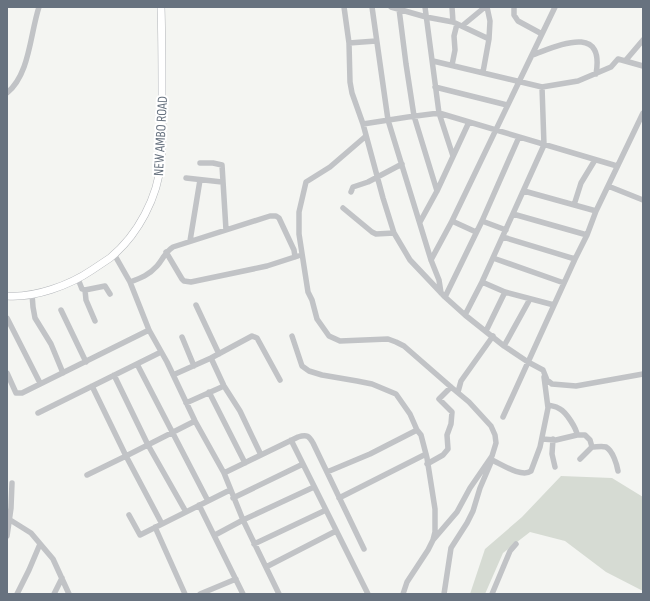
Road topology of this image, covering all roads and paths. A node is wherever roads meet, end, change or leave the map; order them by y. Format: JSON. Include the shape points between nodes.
{"nodes":[{"id":1,"x":39,"y":7,"type":"edge"},
{"id":2,"x":161,"y":7,"type":"edge"},
{"id":3,"x":344,"y":7,"type":"edge"},
{"id":4,"x":372,"y":7,"type":"edge"},
{"id":5,"x":391,"y":7,"type":"edge"},
{"id":6,"x":425,"y":7,"type":"edge"},
{"id":7,"x":452,"y":7,"type":"edge"},
{"id":8,"x":486,"y":7,"type":"edge"},
{"id":9,"x":514,"y":7,"type":"edge"},
{"id":10,"x":555,"y":7,"type":"edge"},
{"id":11,"x":399,"y":9,"type":"junction"},
{"id":12,"x":409,"y":9,"type":"edge"},
{"id":13,"x":426,"y":17,"type":"junction"},
{"id":14,"x":457,"y":24,"type":"junction"},
{"id":15,"x":542,"y":34,"type":"junction"},
{"id":16,"x":489,"y":39,"type":"junction"},
{"id":17,"x":643,"y":40,"type":"edge"},
{"id":18,"x":376,"y":41,"type":"junction"},
{"id":19,"x":349,"y":43,"type":"junction"},
{"id":20,"x":532,"y":55,"type":"junction"},
{"id":21,"x":626,"y":60,"type":"junction"},
{"id":22,"x":433,"y":61,"type":"junction"},
{"id":23,"x":452,"y":66,"type":"junction"},
{"id":24,"x":643,"y":66,"type":"edge"},
{"id":25,"x":482,"y":72,"type":"junction"},
{"id":26,"x":596,"y":74,"type":"junction"},
{"id":27,"x":520,"y":81,"type":"junction"},
{"id":28,"x":436,"y":87,"type":"junction"},
{"id":29,"x":542,"y":87,"type":"junction"},
{"id":30,"x":7,"y":93,"type":"edge"},
{"id":31,"x":507,"y":106,"type":"junction"},
{"id":32,"x":439,"y":113,"type":"junction"},
{"id":33,"x":643,"y":113,"type":"edge"},
{"id":34,"x":414,"y":116,"type":"junction"},
{"id":35,"x":388,"y":120,"type":"junction"},
{"id":36,"x":469,"y":122,"type":"junction"},
{"id":37,"x":363,"y":124,"type":"junction"},
{"id":38,"x":495,"y":130,"type":"junction"},
{"id":39,"x":366,"y":136,"type":"junction"},
{"id":40,"x":519,"y":138,"type":"junction"},
{"id":41,"x":544,"y":145,"type":"junction"},
{"id":42,"x":453,"y":156,"type":"junction"},
{"id":43,"x":595,"y":160,"type":"junction"},
{"id":44,"x":200,"y":163,"type":"dead end"},
{"id":45,"x":402,"y":164,"type":"junction"},
{"id":46,"x":618,"y":166,"type":"junction"},
{"id":47,"x":377,"y":177,"type":"junction"},
{"id":48,"x":186,"y":178,"type":"dead end"},
{"id":49,"x":200,"y":180,"type":"junction"},
{"id":50,"x":222,"y":182,"type":"junction"},
{"id":51,"x":608,"y":186,"type":"junction"},
{"id":52,"x":437,"y":191,"type":"junction"},
{"id":53,"x":524,"y":191,"type":"junction"},
{"id":54,"x":351,"y":192,"type":"dead end"},
{"id":55,"x":643,"y":200,"type":"edge"},
{"id":56,"x":574,"y":205,"type":"junction"},
{"id":57,"x":343,"y":208,"type":"dead end"},
{"id":58,"x":596,"y":211,"type":"junction"},
{"id":59,"x":514,"y":214,"type":"junction"},
{"id":60,"x":452,"y":221,"type":"junction"},
{"id":61,"x":482,"y":221,"type":"junction"},
{"id":62,"x":420,"y":222,"type":"junction"},
{"id":63,"x":226,"y":230,"type":"junction"},
{"id":64,"x":506,"y":230,"type":"junction"},
{"id":65,"x":476,"y":232,"type":"junction"},
{"id":66,"x":394,"y":233,"type":"junction"},
{"id":67,"x":587,"y":235,"type":"junction"},
{"id":68,"x":503,"y":236,"type":"junction"},
{"id":69,"x":190,"y":241,"type":"junction"},
{"id":70,"x":166,"y":252,"type":"junction"},
{"id":71,"x":114,"y":254,"type":"junction"},
{"id":72,"x":298,"y":256,"type":"junction"},
{"id":73,"x":493,"y":258,"type":"junction"},
{"id":74,"x":575,"y":259,"type":"junction"},
{"id":75,"x":431,"y":260,"type":"junction"},
{"id":76,"x":78,"y":279,"type":"junction"},
{"id":77,"x":130,"y":282,"type":"junction"},
{"id":78,"x":482,"y":282,"type":"junction"},
{"id":79,"x":564,"y":283,"type":"junction"},
{"id":80,"x":85,"y":290,"type":"junction"},
{"id":81,"x":505,"y":292,"type":"junction"},
{"id":82,"x":32,"y":294,"type":"junction"},
{"id":83,"x":110,"y":294,"type":"dead end"},
{"id":84,"x":443,"y":295,"type":"junction"},
{"id":85,"x":7,"y":296,"type":"edge"},
{"id":86,"x":530,"y":299,"type":"junction"},
{"id":87,"x":196,"y":305,"type":"dead end"},
{"id":88,"x":554,"y":305,"type":"junction"},
{"id":89,"x":61,"y":310,"type":"dead end"},
{"id":90,"x":465,"y":315,"type":"junction"},
{"id":91,"x":7,"y":318,"type":"edge"},
{"id":92,"x":95,"y":320,"type":"dead end"},
{"id":93,"x":149,"y":330,"type":"junction"},
{"id":94,"x":486,"y":331,"type":"junction"},
{"id":95,"x":292,"y":336,"type":"dead end"},
{"id":96,"x":492,"y":336,"type":"junction"},
{"id":97,"x":182,"y":337,"type":"dead end"},
{"id":98,"x":504,"y":346,"type":"junction"},
{"id":99,"x":161,"y":352,"type":"junction"},
{"id":100,"x":219,"y":354,"type":"junction"},
{"id":101,"x":211,"y":358,"type":"junction"},
{"id":102,"x":86,"y":362,"type":"junction"},
{"id":103,"x":528,"y":362,"type":"junction"},
{"id":104,"x":137,"y":364,"type":"junction"},
{"id":105,"x":194,"y":366,"type":"junction"},
{"id":106,"x":543,"y":370,"type":"junction"},
{"id":107,"x":7,"y":373,"type":"edge"},
{"id":108,"x":63,"y":373,"type":"junction"},
{"id":109,"x":643,"y":374,"type":"edge"},
{"id":110,"x":114,"y":375,"type":"junction"},
{"id":111,"x":173,"y":376,"type":"junction"},
{"id":112,"x":280,"y":380,"type":"dead end"},
{"id":113,"x":40,"y":383,"type":"junction"},
{"id":114,"x":92,"y":386,"type":"junction"},
{"id":115,"x":224,"y":386,"type":"junction"},
{"id":116,"x":451,"y":387,"type":"junction"},
{"id":117,"x":209,"y":392,"type":"junction"},
{"id":118,"x":458,"y":392,"type":"junction"},
{"id":119,"x":186,"y":403,"type":"junction"},
{"id":120,"x":548,"y":405,"type":"junction"},
{"id":121,"x":38,"y":413,"type":"dead end"},
{"id":122,"x":503,"y":417,"type":"dead end"},
{"id":123,"x":195,"y":421,"type":"junction"},
{"id":124,"x":417,"y":430,"type":"junction"},
{"id":125,"x":172,"y":433,"type":"junction"},
{"id":126,"x":577,"y":435,"type":"junction"},
{"id":127,"x":542,"y":439,"type":"junction"},
{"id":128,"x":553,"y":439,"type":"junction"},
{"id":129,"x":291,"y":440,"type":"junction"},
{"id":130,"x":148,"y":445,"type":"junction"},
{"id":131,"x":592,"y":447,"type":"junction"},
{"id":132,"x":426,"y":454,"type":"junction"},
{"id":133,"x":261,"y":455,"type":"junction"},
{"id":134,"x":126,"y":456,"type":"junction"},
{"id":135,"x":492,"y":458,"type":"junction"},
{"id":136,"x":580,"y":459,"type":"dead end"},
{"id":137,"x":245,"y":463,"type":"junction"},
{"id":138,"x":303,"y":464,"type":"junction"},
{"id":139,"x":427,"y":464,"type":"junction"},
{"id":140,"x":555,"y":467,"type":"dead end"},
{"id":141,"x":618,"y":471,"type":"dead end"},
{"id":142,"x":327,"y":472,"type":"junction"},
{"id":143,"x":224,"y":473,"type":"junction"},
{"id":144,"x":87,"y":475,"type":"dead end"},
{"id":145,"x":12,"y":483,"type":"dead end"},
{"id":146,"x":314,"y":487,"type":"junction"},
{"id":147,"x":230,"y":490,"type":"junction"},
{"id":148,"x":233,"y":498,"type":"junction"},
{"id":149,"x":339,"y":498,"type":"junction"},
{"id":150,"x":208,"y":501,"type":"junction"},
{"id":151,"x":200,"y":505,"type":"junction"},
{"id":152,"x":326,"y":510,"type":"junction"},
{"id":153,"x":186,"y":512,"type":"junction"},
{"id":154,"x":129,"y":515,"type":"dead end"},
{"id":155,"x":9,"y":519,"type":"edge"},
{"id":156,"x":243,"y":520,"type":"junction"},
{"id":157,"x":162,"y":524,"type":"junction"},
{"id":158,"x":155,"y":527,"type":"junction"},
{"id":159,"x":336,"y":531,"type":"junction"},
{"id":160,"x":215,"y":535,"type":"junction"},
{"id":161,"x":7,"y":536,"type":"edge"},
{"id":162,"x":434,"y":540,"type":"junction"},
{"id":163,"x":40,"y":544,"type":"junction"},
{"id":164,"x":254,"y":544,"type":"junction"},
{"id":165,"x":516,"y":544,"type":"dead end"},
{"id":166,"x":364,"y":549,"type":"dead end"},
{"id":167,"x":266,"y":567,"type":"junction"},
{"id":168,"x":62,"y":578,"type":"junction"},
{"id":169,"x":236,"y":579,"type":"junction"},
{"id":170,"x":17,"y":594,"type":"edge"},
{"id":171,"x":54,"y":594,"type":"edge"},
{"id":172,"x":69,"y":594,"type":"edge"},
{"id":173,"x":186,"y":594,"type":"edge"},
{"id":174,"x":200,"y":594,"type":"edge"},
{"id":175,"x":244,"y":594,"type":"edge"},
{"id":176,"x":279,"y":594,"type":"edge"},
{"id":177,"x":368,"y":594,"type":"edge"},
{"id":178,"x":403,"y":594,"type":"edge"},
{"id":179,"x":444,"y":594,"type":"edge"},
{"id":180,"x":492,"y":594,"type":"edge"}],
"edges":[{"from":1,"to":30,"type":"street","via":[[22,72],[14,87]]},
{"from":2,"to":71,"type":"main road","name":"NEW AMBO ROAD","via":[[162,134],[158,180],[151,202],[138,226]]},
{"from":3,"to":19,"type":"street"},
{"from":4,"to":18,"type":"street"},
{"from":5,"to":11,"type":"street"},
{"from":6,"to":13,"type":"street"},
{"from":7,"to":14,"type":"street"},
{"from":8,"to":14,"type":"street"},
{"from":8,"to":16,"type":"street","via":[[490,21]]},
{"from":9,"to":15,"type":"street","via":[[514,15],[518,21]]},
{"from":10,"to":15,"type":"street"},
{"from":11,"to":12,"type":"street"},
{"from":11,"to":34,"type":"street"},
{"from":12,"to":13,"type":"street"},
{"from":13,"to":14,"type":"street"},
{"from":13,"to":22,"type":"street"},
{"from":14,"to":16,"type":"street"},
{"from":14,"to":23,"type":"street"},
{"from":15,"to":20,"type":"street"},
{"from":16,"to":25,"type":"street"},
{"from":17,"to":21,"type":"street"},
{"from":18,"to":19,"type":"street"},
{"from":18,"to":35,"type":"street"},
{"from":19,"to":37,"type":"street","via":[[351,90]]},
{"from":20,"to":26,"type":"street","via":[[560,44],[590,43],[594,47],[598,64]]},
{"from":20,"to":27,"type":"street"},
{"from":21,"to":24,"type":"street"},
{"from":21,"to":26,"type":"street","via":[[617,59],[611,67]]},
{"from":22,"to":23,"type":"street"},
{"from":22,"to":28,"type":"street"},
{"from":23,"to":25,"type":"street"},
{"from":25,"to":27,"type":"street"},
{"from":26,"to":29,"type":"street","via":[[578,81]]},
{"from":27,"to":29,"type":"street"},
{"from":27,"to":31,"type":"street"},
{"from":28,"to":31,"type":"street"},
{"from":28,"to":32,"type":"street"},
{"from":29,"to":41,"type":"street"},
{"from":31,"to":38,"type":"street"},
{"from":32,"to":34,"type":"street"},
{"from":32,"to":36,"type":"street"},
{"from":32,"to":42,"type":"street"},
{"from":33,"to":46,"type":"street"},
{"from":34,"to":35,"type":"street"},
{"from":34,"to":52,"type":"street"},
{"from":35,"to":37,"type":"street"},
{"from":35,"to":45,"type":"street"},
{"from":36,"to":38,"type":"street"},
{"from":36,"to":42,"type":"street"},
{"from":37,"to":39,"type":"street"},
{"from":38,"to":40,"type":"street"},
{"from":38,"to":60,"type":"street"},
{"from":39,"to":47,"type":"street"},
{"from":39,"to":72,"type":"street","via":[[330,167],[306,182],[298,220]]},
{"from":40,"to":41,"type":"street"},
{"from":40,"to":61,"type":"street"},
{"from":41,"to":43,"type":"street"},
{"from":41,"to":53,"type":"street"},
{"from":42,"to":52,"type":"street"},
{"from":43,"to":46,"type":"street"},
{"from":43,"to":56,"type":"street","via":[[581,183]]},
{"from":44,"to":50,"type":"street","via":[[221,164]]},
{"from":45,"to":47,"type":"street"},
{"from":45,"to":62,"type":"street"},
{"from":46,"to":51,"type":"street"},
{"from":47,"to":54,"type":"street","via":[[353,187]]},
{"from":47,"to":66,"type":"street"},
{"from":48,"to":49,"type":"street"},
{"from":49,"to":50,"type":"street"},
{"from":49,"to":69,"type":"street"},
{"from":50,"to":63,"type":"street"},
{"from":51,"to":55,"type":"street"},
{"from":51,"to":58,"type":"street"},
{"from":52,"to":62,"type":"street"},
{"from":53,"to":56,"type":"street"},
{"from":53,"to":59,"type":"street"},
{"from":56,"to":58,"type":"street"},
{"from":57,"to":66,"type":"street","via":[[376,234]]},
{"from":58,"to":67,"type":"street"},
{"from":59,"to":64,"type":"street"},
{"from":59,"to":67,"type":"street"},
{"from":60,"to":65,"type":"street"},
{"from":60,"to":75,"type":"street"},
{"from":61,"to":64,"type":"street"},
{"from":61,"to":65,"type":"street"},
{"from":62,"to":75,"type":"street"},
{"from":63,"to":69,"type":"street"},
{"from":63,"to":72,"type":"street","via":[[276,216]]},
{"from":64,"to":68,"type":"street"},
{"from":65,"to":84,"type":"street"},
{"from":66,"to":84,"type":"street","via":[[410,260]]},
{"from":67,"to":74,"type":"street"},
{"from":68,"to":73,"type":"street"},
{"from":68,"to":74,"type":"street"},
{"from":69,"to":70,"type":"street"},
{"from":70,"to":72,"type":"street","via":[[182,279],[191,282],[267,266]]},
{"from":70,"to":77,"type":"street","via":[[158,265],[145,277]]},
{"from":71,"to":76,"type":"main road","name":"NEW AMBO ROAD"},
{"from":71,"to":77,"type":"street"},
{"from":72,"to":116,"type":"street","via":[[317,319],[329,336],[340,341],[383,339],[396,342],[409,350]]},
{"from":73,"to":78,"type":"street"},
{"from":73,"to":79,"type":"street"},
{"from":74,"to":79,"type":"street"},
{"from":75,"to":84,"type":"street"},
{"from":76,"to":80,"type":"street"},
{"from":76,"to":82,"type":"main road","name":"NEW AMBO ROAD"},
{"from":77,"to":93,"type":"street"},
{"from":78,"to":81,"type":"street"},
{"from":78,"to":90,"type":"street"},
{"from":79,"to":88,"type":"street"},
{"from":80,"to":83,"type":"street","via":[[105,286]]},
{"from":80,"to":92,"type":"street","via":[[86,300]]},
{"from":81,"to":86,"type":"street"},
{"from":81,"to":94,"type":"street"},
{"from":82,"to":85,"type":"main road","name":"NEW AMBO ROAD"},
{"from":82,"to":108,"type":"street","via":[[35,318],[51,344]]},
{"from":84,"to":90,"type":"street"},
{"from":86,"to":88,"type":"street"},
{"from":86,"to":98,"type":"street"},
{"from":87,"to":100,"type":"street"},
{"from":88,"to":103,"type":"street"},
{"from":89,"to":102,"type":"street"},
{"from":90,"to":94,"type":"street"},
{"from":91,"to":113,"type":"street"},
{"from":93,"to":99,"type":"street"},
{"from":93,"to":102,"type":"street"},
{"from":94,"to":96,"type":"street"},
{"from":95,"to":124,"type":"street","via":[[302,366],[322,375],[357,380],[396,394],[410,414]]},
{"from":96,"to":98,"type":"street"},
{"from":96,"to":118,"type":"street","via":[[461,381]]},
{"from":97,"to":105,"type":"street"},
{"from":98,"to":103,"type":"street"},
{"from":99,"to":104,"type":"street"},
{"from":99,"to":111,"type":"street"},
{"from":100,"to":101,"type":"street"},
{"from":100,"to":112,"type":"street","via":[[254,336]]},
{"from":101,"to":105,"type":"street"},
{"from":101,"to":115,"type":"street"},
{"from":102,"to":108,"type":"street"},
{"from":103,"to":106,"type":"street"},
{"from":103,"to":122,"type":"street"},
{"from":104,"to":110,"type":"street"},
{"from":104,"to":125,"type":"street"},
{"from":105,"to":111,"type":"street"},
{"from":106,"to":109,"type":"street","via":[[547,380],[552,384],[576,386]]},
{"from":106,"to":120,"type":"street"},
{"from":107,"to":113,"type":"street","via":[[18,394]]},
{"from":108,"to":113,"type":"street"},
{"from":110,"to":114,"type":"street"},
{"from":110,"to":130,"type":"street"},
{"from":111,"to":119,"type":"street"},
{"from":114,"to":121,"type":"street"},
{"from":114,"to":134,"type":"street"},
{"from":115,"to":117,"type":"street"},
{"from":115,"to":133,"type":"street","via":[[240,411]]},
{"from":116,"to":118,"type":"street"},
{"from":116,"to":139,"type":"street","via":[[439,399],[452,412],[447,432],[448,449]]},
{"from":117,"to":119,"type":"street"},
{"from":117,"to":137,"type":"street"},
{"from":118,"to":135,"type":"street","via":[[491,426],[496,443]]},
{"from":119,"to":123,"type":"street"},
{"from":120,"to":126,"type":"street","via":[[563,411]]},
{"from":120,"to":127,"type":"street"},
{"from":123,"to":125,"type":"street"},
{"from":123,"to":143,"type":"street"},
{"from":124,"to":132,"type":"street"},
{"from":124,"to":142,"type":"street"},
{"from":125,"to":130,"type":"street"},
{"from":125,"to":150,"type":"street"},
{"from":126,"to":128,"type":"street"},
{"from":126,"to":131,"type":"street","via":[[587,436]]},
{"from":127,"to":128,"type":"street"},
{"from":127,"to":135,"type":"street","via":[[530,473],[514,471]]},
{"from":128,"to":140,"type":"street","via":[[552,454]]},
{"from":129,"to":133,"type":"street"},
{"from":129,"to":138,"type":"street"},
{"from":129,"to":142,"type":"street","via":[[304,435],[309,437]]},
{"from":130,"to":134,"type":"street"},
{"from":130,"to":153,"type":"street"},
{"from":131,"to":136,"type":"street"},
{"from":131,"to":141,"type":"street","via":[[608,449]]},
{"from":132,"to":139,"type":"street"},
{"from":132,"to":149,"type":"street"},
{"from":133,"to":137,"type":"street"},
{"from":134,"to":144,"type":"street"},
{"from":134,"to":157,"type":"street"},
{"from":135,"to":162,"type":"street","via":[[470,488],[457,512]]},
{"from":135,"to":179,"type":"street","via":[[473,511],[451,548]]},
{"from":137,"to":143,"type":"street"},
{"from":138,"to":146,"type":"street"},
{"from":138,"to":148,"type":"street"},
{"from":139,"to":162,"type":"street","via":[[435,509]]},
{"from":142,"to":149,"type":"street"},
{"from":143,"to":147,"type":"street"},
{"from":145,"to":155,"type":"street"},
{"from":146,"to":152,"type":"street"},
{"from":146,"to":156,"type":"street"},
{"from":147,"to":148,"type":"street"},
{"from":147,"to":150,"type":"street"},
{"from":148,"to":156,"type":"street"},
{"from":149,"to":166,"type":"street"},
{"from":150,"to":151,"type":"street"},
{"from":151,"to":153,"type":"street"},
{"from":151,"to":160,"type":"street"},
{"from":152,"to":159,"type":"street"},
{"from":152,"to":164,"type":"street"},
{"from":153,"to":157,"type":"street"},
{"from":154,"to":158,"type":"street","via":[[140,535]]},
{"from":155,"to":161,"type":"street"},
{"from":155,"to":163,"type":"street","via":[[30,533]]},
{"from":156,"to":160,"type":"street"},
{"from":156,"to":164,"type":"street"},
{"from":157,"to":158,"type":"street"},
{"from":158,"to":173,"type":"street"},
{"from":159,"to":167,"type":"street"},
{"from":159,"to":177,"type":"street"},
{"from":160,"to":169,"type":"street"},
{"from":162,"to":178,"type":"street","via":[[407,582]]},
{"from":163,"to":168,"type":"street","via":[[53,559]]},
{"from":163,"to":170,"type":"street"},
{"from":164,"to":167,"type":"street"},
{"from":165,"to":180,"type":"street","via":[[507,558]]},
{"from":167,"to":176,"type":"street"},
{"from":168,"to":171,"type":"street"},
{"from":168,"to":172,"type":"street"},
{"from":169,"to":174,"type":"street"},
{"from":169,"to":175,"type":"street"}]}
